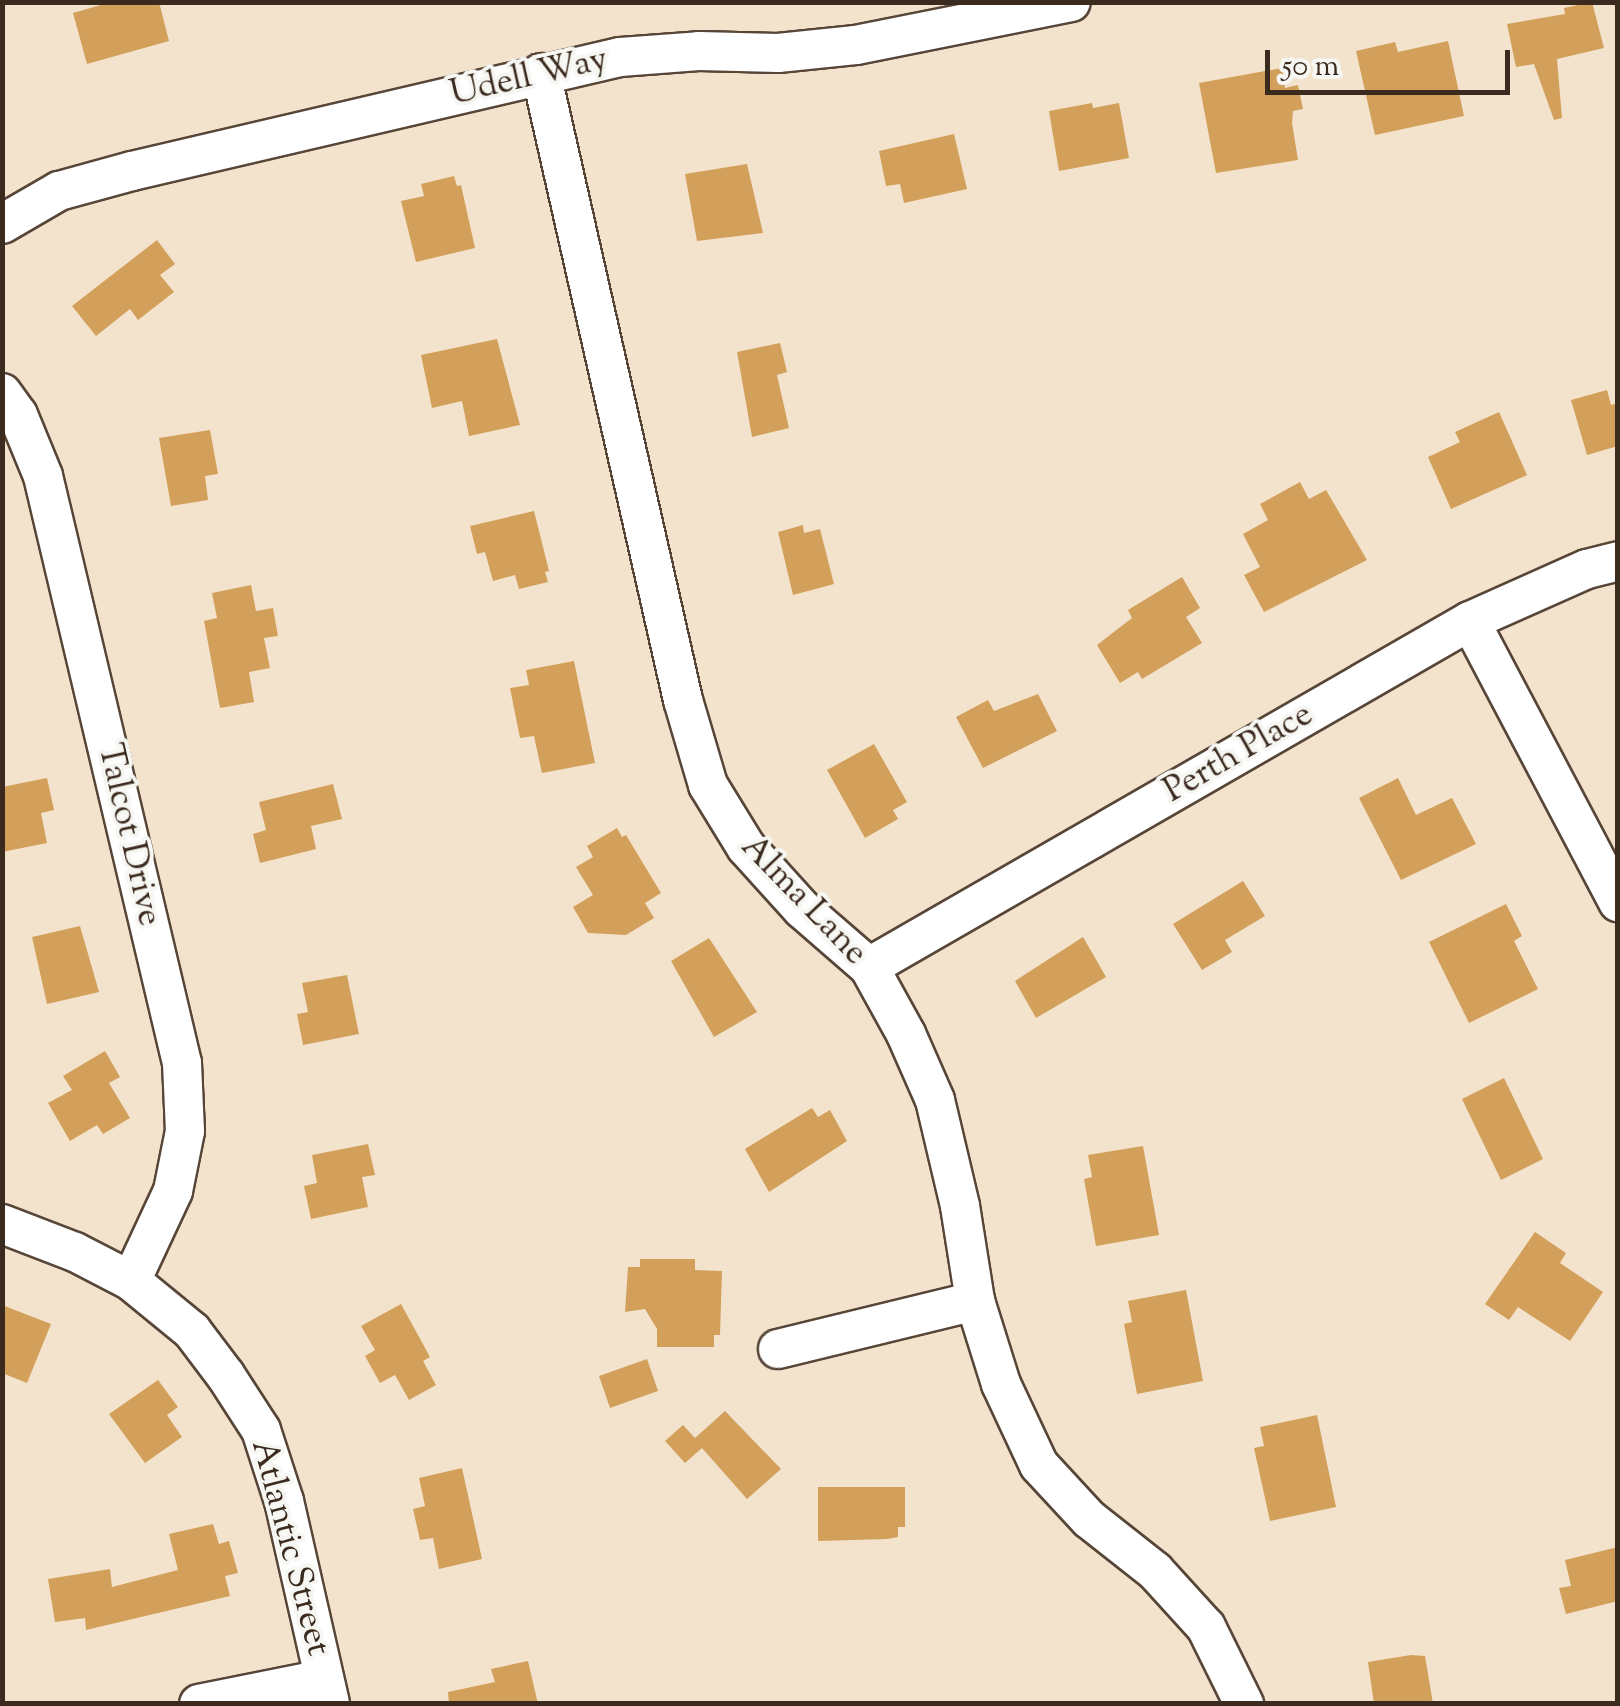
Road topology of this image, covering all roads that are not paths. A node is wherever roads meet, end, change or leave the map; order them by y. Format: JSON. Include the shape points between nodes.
{"nodes":[{"id":1,"x":1072,"y":2,"type":"edge"},
{"id":2,"x":541,"y":73,"type":"junction"},
{"id":3,"x":2,"y":224,"type":"edge"},
{"id":4,"x":2,"y":393,"type":"edge"},
{"id":5,"x":1618,"y":561,"type":"edge"},
{"id":6,"x":1470,"y":621,"type":"junction"},
{"id":7,"x":1618,"y":902,"type":"edge"},
{"id":8,"x":869,"y":967,"type":"junction"},
{"id":9,"x":2,"y":1224,"type":"edge"},
{"id":10,"x":132,"y":1280,"type":"junction"},
{"id":11,"x":975,"y":1301,"type":"junction"},
{"id":12,"x":778,"y":1349,"type":"dead end"},
{"id":13,"x":327,"y":1691,"type":"edge"},
{"id":14,"x":199,"y":1704,"type":"edge"},
{"id":15,"x":1244,"y":1704,"type":"edge"}],
"edges":[{"from":1,"to":2,"type":"street","name":"Udell Way","via":[[856,44],[778,53],[620,56]]},
{"from":2,"to":3,"type":"street","name":"Udell Way","via":[[59,191]]},
{"from":2,"to":8,"type":"street","name":"Alma Lane","via":[[683,700],[708,784],[746,847],[802,909]]},
{"from":4,"to":10,"type":"street","name":"Talcot Drive","via":[[43,476],[182,1063],[185,1131],[173,1191]]},
{"from":5,"to":6,"type":"street","name":"Perth Place"},
{"from":6,"to":7,"type":"street"},
{"from":6,"to":8,"type":"street","name":"Perth Place"},
{"from":8,"to":11,"type":"street","name":"Alma Lane","via":[[935,1100]]},
{"from":9,"to":10,"type":"street","name":"Atlantic Street"},
{"from":10,"to":13,"type":"street","name":"Atlantic Street","via":[[192,1330],[261,1430]]},
{"from":11,"to":12,"type":"street"},
{"from":11,"to":15,"type":"street","name":"Alma Lane","via":[[1001,1384],[1039,1466],[1206,1627]]},
{"from":13,"to":14,"type":"street"}]}
